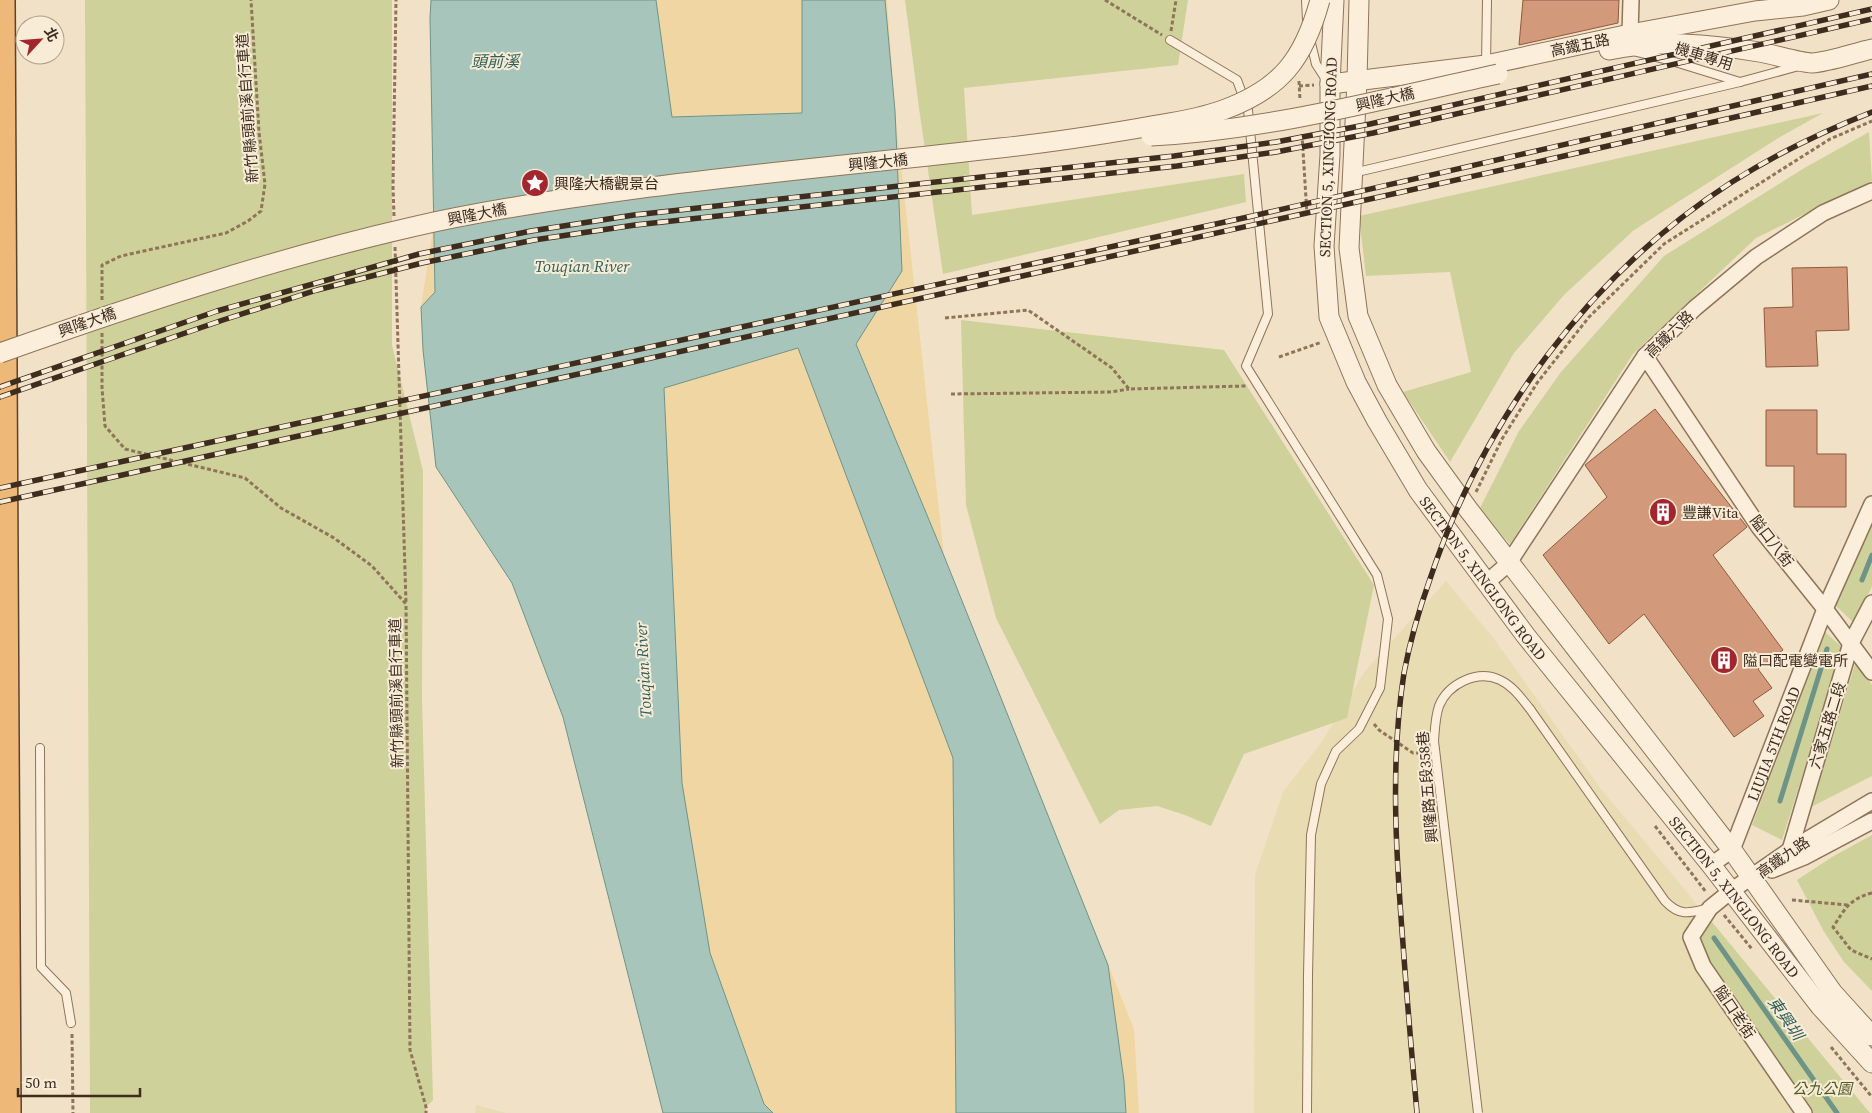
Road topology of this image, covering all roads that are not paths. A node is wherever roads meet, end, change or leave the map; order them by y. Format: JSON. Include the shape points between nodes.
{"nodes":[{"id":1,"x":2,"y":0,"type":"edge"},
{"id":2,"x":1306,"y":0,"type":"edge"},
{"id":3,"x":1320,"y":0,"type":"edge"},
{"id":4,"x":1334,"y":0,"type":"edge"},
{"id":5,"x":1359,"y":0,"type":"edge"},
{"id":6,"x":1487,"y":0,"type":"edge"},
{"id":7,"x":1631,"y":0,"type":"edge"},
{"id":8,"x":1829,"y":0,"type":"edge"},
{"id":9,"x":1630,"y":34,"type":"junction"},
{"id":10,"x":1170,"y":40,"type":"road end"},
{"id":11,"x":1618,"y":48,"type":"junction"},
{"id":12,"x":1872,"y":49,"type":"edge"},
{"id":13,"x":1811,"y":63,"type":"junction"},
{"id":14,"x":1492,"y":70,"type":"junction"},
{"id":15,"x":1357,"y":81,"type":"junction"},
{"id":16,"x":1740,"y":82,"type":"junction"},
{"id":17,"x":1330,"y":84,"type":"junction"},
{"id":18,"x":1060,"y":141,"type":"junction"},
{"id":19,"x":1353,"y":173,"type":"junction"},
{"id":20,"x":1872,"y":191,"type":"edge"},
{"id":21,"x":0,"y":353,"type":"edge"},
{"id":22,"x":1645,"y":356,"type":"junction"},
{"id":23,"x":1872,"y":504,"type":"edge"},
{"id":24,"x":1508,"y":564,"type":"junction"},
{"id":25,"x":1486,"y":583,"type":"junction"},
{"id":26,"x":1872,"y":603,"type":"edge"},
{"id":27,"x":1825,"y":609,"type":"junction"},
{"id":28,"x":1851,"y":643,"type":"junction"},
{"id":29,"x":1872,"y":672,"type":"edge"},
{"id":30,"x":40,"y":748,"type":"dead end"},
{"id":31,"x":1872,"y":801,"type":"edge"},
{"id":32,"x":1872,"y":820,"type":"edge"},
{"id":33,"x":1732,"y":850,"type":"junction"},
{"id":34,"x":1790,"y":850,"type":"junction"},
{"id":35,"x":1711,"y":864,"type":"junction"},
{"id":36,"x":1752,"y":878,"type":"junction"},
{"id":37,"x":1731,"y":891,"type":"junction"},
{"id":38,"x":1712,"y":906,"type":"junction"},
{"id":39,"x":71,"y":1022,"type":"road end"},
{"id":40,"x":1872,"y":1036,"type":"edge"},
{"id":41,"x":1872,"y":1063,"type":"edge"},
{"id":42,"x":8,"y":1113,"type":"edge"},
{"id":43,"x":1307,"y":1113,"type":"edge"},
{"id":44,"x":1478,"y":1113,"type":"edge"},
{"id":45,"x":1804,"y":1113,"type":"edge"}],
"edges":[{"from":1,"to":42,"type":"highway"},
{"from":2,"to":17,"type":"lane","via":[[1316,64]]},
{"from":3,"to":18,"type":"street","name":"興隆大橋","bridge":true,"via":[[1302,51],[1285,73],[1247,101],[1191,119]]},
{"from":4,"to":17,"type":"street","name":"SECTION 5, XINGLONG ROAD"},
{"from":5,"to":15,"type":"street","name":"SECTION 5, XINGLONG ROAD"},
{"from":6,"to":14,"type":"lane"},
{"from":7,"to":9,"type":"street"},
{"from":8,"to":9,"type":"street","name":"高鐵五路"},
{"from":9,"to":14,"type":"street","name":"高鐵五路"},
{"from":10,"to":43,"type":"lane","via":[[1237,80],[1248,110],[1268,314],[1246,366],[1377,575],[1388,619],[1380,688],[1359,729],[1336,751],[1321,784],[1311,835]]},
{"from":11,"to":13,"type":"street","name":"高鐵五路","via":[[1690,44],[1770,54]]},
{"from":11,"to":14,"type":"street","name":"興隆大橋"},
{"from":11,"to":16,"type":"lane","name":"機車專用"},
{"from":12,"to":13,"type":"street","name":"高鐵五路"},
{"from":13,"to":16,"type":"lane","name":"機車專用"},
{"from":14,"to":15,"type":"street","name":"高鐵五路"},
{"from":14,"to":18,"type":"street","name":"興隆大橋","bridge":true,"via":[[1334,111],[1194,134]]},
{"from":15,"to":17,"type":"street","name":"高鐵五路"},
{"from":15,"to":19,"type":"street","name":"SECTION 5, XINGLONG ROAD"},
{"from":16,"to":19,"type":"lane"},
{"from":17,"to":25,"type":"street","name":"SECTION 5, XINGLONG ROAD","via":[[1330,155],[1324,246],[1329,317],[1356,382],[1377,421],[1418,490]]},
{"from":18,"to":21,"type":"street","name":"興隆大橋","bridge":true,"via":[[637,189],[528,204],[434,222],[212,281]]},
{"from":19,"to":24,"type":"street","name":"SECTION 5, XINGLONG ROAD","via":[[1349,248],[1358,316],[1387,384],[1426,451]]},
{"from":20,"to":22,"type":"street","name":"高鐵六路","via":[[1822,213],[1756,258],[1695,308]]},
{"from":22,"to":24,"type":"street","name":"高鐵六路"},
{"from":22,"to":27,"type":"street","name":"隘口八街","via":[[1759,527]]},
{"from":23,"to":27,"type":"street","name":"LIUJIA 5TH ROAD"},
{"from":24,"to":25,"type":"street","name":"高鐵六路"},
{"from":24,"to":33,"type":"street","name":"SECTION 5, XINGLONG ROAD"},
{"from":25,"to":35,"type":"street","name":"SECTION 5, XINGLONG ROAD"},
{"from":26,"to":28,"type":"street","name":"六家五路二段"},
{"from":27,"to":28,"type":"street","name":"隘口八街"},
{"from":27,"to":33,"type":"street","name":"LIUJIA 5TH ROAD"},
{"from":28,"to":29,"type":"street","name":"隘口八街"},
{"from":28,"to":34,"type":"street","name":"六家五路二段"},
{"from":30,"to":39,"type":"lane","via":[[41,966],[66,992]]},
{"from":31,"to":34,"type":"street","name":"高鐵九路"},
{"from":32,"to":36,"type":"street","name":"高鐵九路","via":[[1804,857]]},
{"from":33,"to":35,"type":"street"},
{"from":33,"to":36,"type":"street","name":"SECTION 5, XINGLONG ROAD"},
{"from":34,"to":36,"type":"street","name":"高鐵九路"},
{"from":35,"to":37,"type":"street","name":"SECTION 5, XINGLONG ROAD"},
{"from":36,"to":37,"type":"street","name":"隘口老街"},
{"from":36,"to":40,"type":"street","name":"SECTION 5, XINGLONG ROAD","via":[[1833,993]]},
{"from":37,"to":38,"type":"street","name":"隘口老街"},
{"from":37,"to":41,"type":"street","name":"SECTION 5, XINGLONG ROAD","via":[[1820,1006]]},
{"from":38,"to":44,"type":"lane","name":"興隆路五段358巷","bridge":true,"via":[[1685,913],[1678,912],[1665,901],[1515,690],[1485,676],[1459,683],[1448,691],[1435,721],[1434,741]]},
{"from":38,"to":45,"type":"street","name":"隘口老街","via":[[1691,937],[1703,966]]}]}
